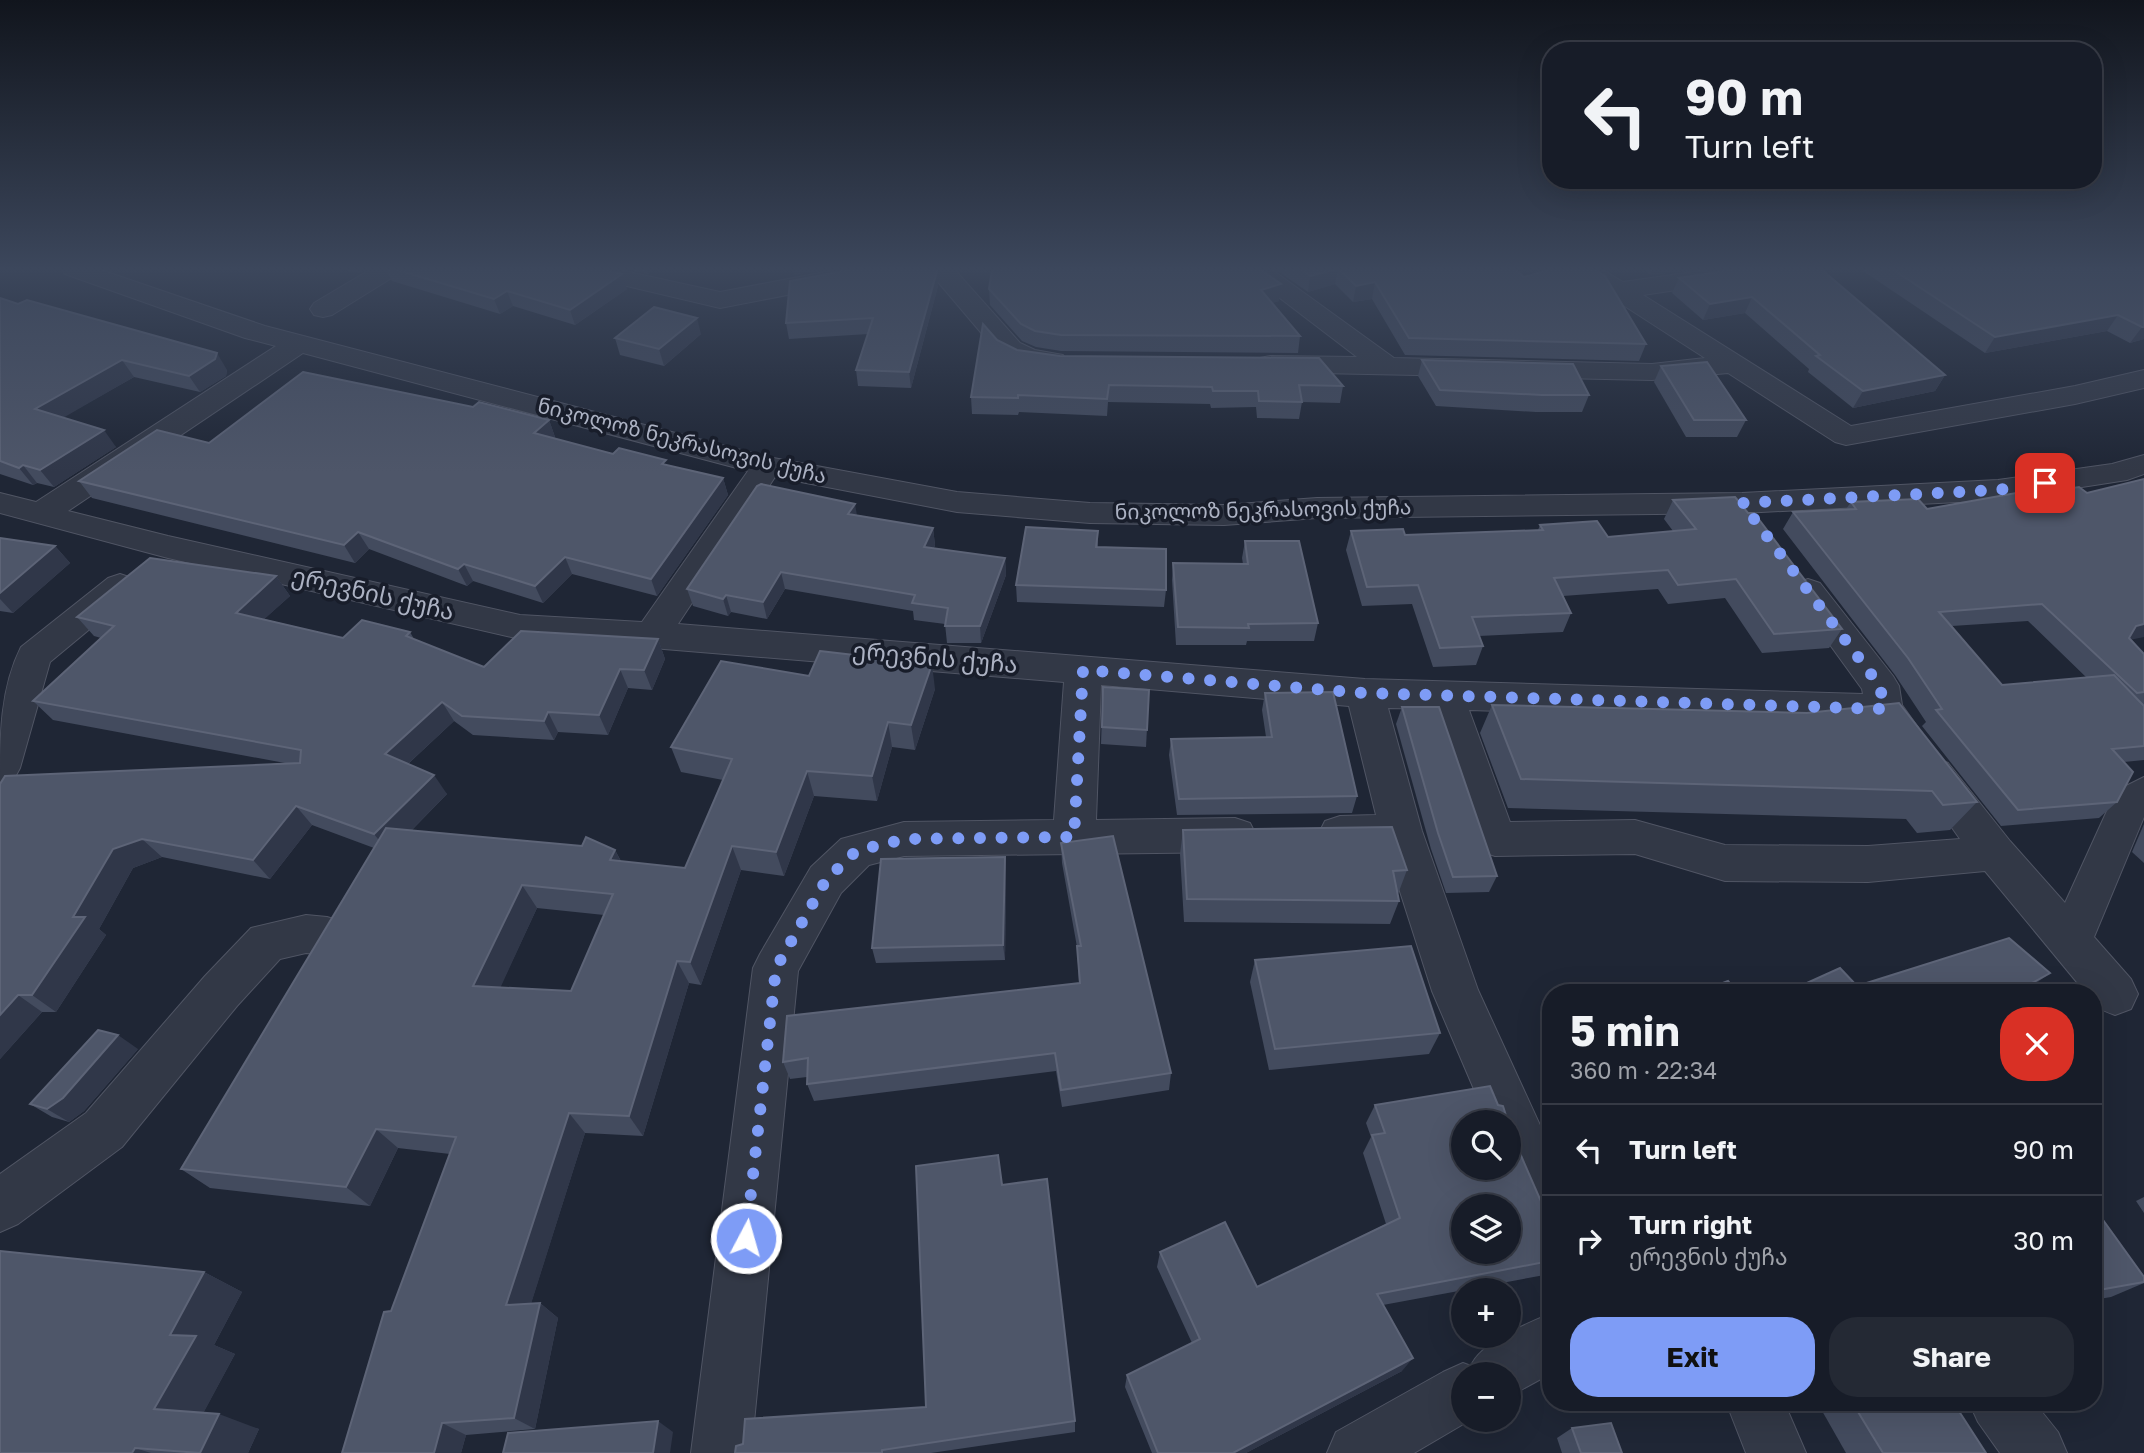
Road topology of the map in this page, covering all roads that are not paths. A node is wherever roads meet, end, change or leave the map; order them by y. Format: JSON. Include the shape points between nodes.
{"nodes":[{"id":1,"x":273,"y":337,"type":"edge"},
{"id":2,"x":999,"y":337,"type":"edge"},
{"id":3,"x":1347,"y":337,"type":"edge"},
{"id":4,"x":1692,"y":337,"type":"edge"},
{"id":5,"x":299,"y":344,"type":"junction"},
{"id":6,"x":1074,"y":362,"type":"edge"},
{"id":7,"x":1250,"y":363,"type":"edge"},
{"id":8,"x":1736,"y":364,"type":"junction"},
{"id":9,"x":1385,"y":365,"type":"junction"},
{"id":10,"x":2144,"y":379,"type":"edge"},
{"id":11,"x":2144,"y":464,"type":"edge"},
{"id":12,"x":767,"y":466,"type":"junction"},
{"id":13,"x":0,"y":503,"type":"edge"},
{"id":14,"x":1742,"y":503,"type":"junction"},
{"id":15,"x":41,"y":514,"type":"junction"},
{"id":16,"x":1766,"y":535,"type":"edge"},
{"id":17,"x":167,"y":547,"type":"junction"},
{"id":18,"x":1791,"y":568,"type":"edge"},
{"id":19,"x":652,"y":635,"type":"junction"},
{"id":20,"x":1083,"y":670,"type":"junction"},
{"id":21,"x":1365,"y":693,"type":"junction"},
{"id":22,"x":1445,"y":696,"type":"junction"},
{"id":23,"x":1884,"y":709,"type":"junction"},
{"id":24,"x":0,"y":768,"type":"edge"},
{"id":25,"x":2144,"y":793,"type":"edge"},
{"id":26,"x":1401,"y":831,"type":"junction"},
{"id":27,"x":1074,"y":837,"type":"junction"},
{"id":28,"x":1995,"y":853,"type":"junction"},
{"id":29,"x":327,"y":936,"type":"edge"},
{"id":30,"x":2070,"y":942,"type":"junction"},
{"id":31,"x":2117,"y":998,"type":"edge"},
{"id":32,"x":1542,"y":1186,"type":"edge"},
{"id":33,"x":0,"y":1206,"type":"edge"},
{"id":34,"x":1542,"y":1347,"type":"edge"},
{"id":35,"x":1516,"y":1362,"type":"edge"},
{"id":36,"x":1451,"y":1399,"type":"edge"},
{"id":37,"x":1759,"y":1411,"type":"edge"},
{"id":38,"x":2005,"y":1411,"type":"edge"},
{"id":39,"x":721,"y":1453,"type":"edge"},
{"id":40,"x":1357,"y":1453,"type":"edge"},
{"id":41,"x":1776,"y":1453,"type":"edge"},
{"id":42,"x":2037,"y":1453,"type":"edge"}],
"edges":[{"from":1,"to":5,"type":"street","name":"ნიკოლოზ ნეკრასოვის ქუჩა"},
{"from":2,"to":6,"type":"street","via":[[1010,349],[1029,358]]},
{"from":3,"to":9,"type":"street"},
{"from":4,"to":8,"type":"street"},
{"from":5,"to":12,"type":"street","name":"ნიკოლოზ ნეკრასოვის ქუჩა"},
{"from":5,"to":15,"type":"street"},
{"from":7,"to":9,"type":"street"},
{"from":8,"to":9,"type":"street","via":[[1652,372]]},
{"from":8,"to":10,"type":"street","via":[[1846,436]]},
{"from":11,"to":14,"type":"street","name":"ნიკოლოზ ნეკრასოვის ქუჩა","via":[[2116,473],[1998,490]]},
{"from":12,"to":14,"type":"street","name":"ნიკოლოზ ნეკრასოვის ქუჩა","via":[[957,502],[1090,513]]},
{"from":12,"to":19,"type":"street"},
{"from":13,"to":15,"type":"street","name":"ერევნის ქუჩა"},
{"from":14,"to":16,"type":"street"},
{"from":15,"to":17,"type":"street","name":"ერევნის ქუჩა"},
{"from":17,"to":19,"type":"street","name":"ერევნის ქუჩა","via":[[520,627]]},
{"from":17,"to":24,"type":"street","via":[[34,656]]},
{"from":18,"to":23,"type":"street","via":[[1880,686]]},
{"from":19,"to":20,"type":"street","name":"ერევნის ქუჩა"},
{"from":20,"to":21,"type":"street","name":"ერევნის ქუჩა"},
{"from":20,"to":27,"type":"street"},
{"from":21,"to":22,"type":"street","name":"ერევნის ქუჩა"},
{"from":21,"to":26,"type":"street"},
{"from":22,"to":23,"type":"street","name":"ერევნის ქუჩა"},
{"from":22,"to":28,"type":"street","via":[[1495,839],[1635,837],[1725,863],[1868,864]]},
{"from":23,"to":28,"type":"street"},
{"from":25,"to":30,"type":"street","via":[[2130,802]]},
{"from":26,"to":27,"type":"street"},
{"from":26,"to":32,"type":"street","via":[[1455,991]]},
{"from":27,"to":39,"type":"street","via":[[905,839],[856,851],[826,880],[776,968]]},
{"from":28,"to":30,"type":"street"},
{"from":29,"to":33,"type":"street","via":[[306,934],[267,942],[104,1130]]},
{"from":30,"to":31,"type":"street"},
{"from":34,"to":35,"type":"street"},
{"from":36,"to":40,"type":"street"},
{"from":37,"to":41,"type":"street"},
{"from":38,"to":42,"type":"street"}]}
